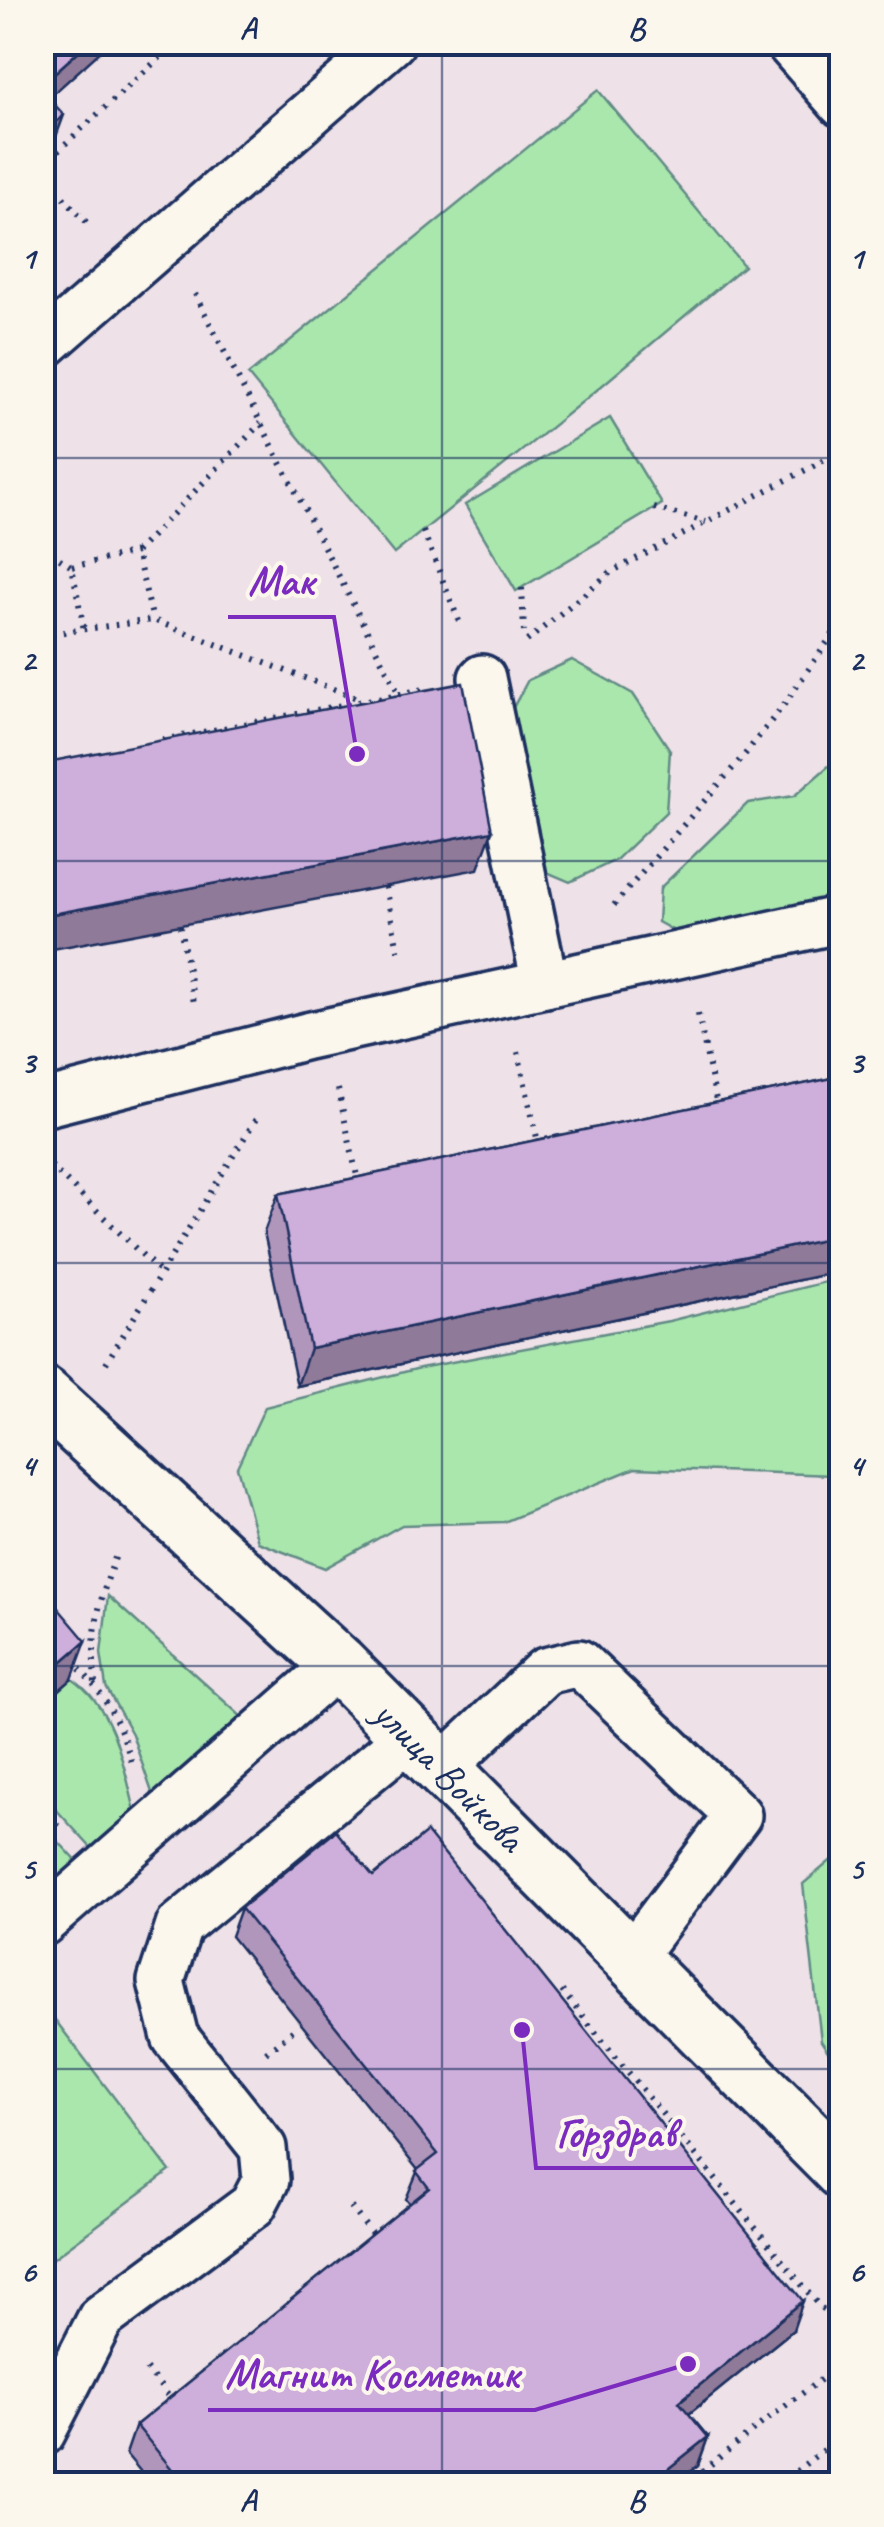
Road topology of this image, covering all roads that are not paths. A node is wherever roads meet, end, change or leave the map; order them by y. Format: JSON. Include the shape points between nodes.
{"nodes":[{"id":1,"x":392,"y":42,"type":"edge"},
{"id":2,"x":788,"y":42,"type":"edge"},
{"id":3,"x":842,"y":104,"type":"edge"},
{"id":4,"x":42,"y":347,"type":"edge"},
{"id":5,"x":482,"y":678,"type":"road end"},
{"id":6,"x":842,"y":920,"type":"edge"},
{"id":7,"x":526,"y":988,"type":"junction"},
{"id":8,"x":42,"y":1104,"type":"edge"},
{"id":9,"x":42,"y":1394,"type":"edge"},
{"id":10,"x":338,"y":1664,"type":"junction"},
{"id":11,"x":426,"y":1752,"type":"junction"},
{"id":12,"x":42,"y":1923,"type":"edge"},
{"id":13,"x":630,"y":1959,"type":"junction"},
{"id":14,"x":842,"y":2171,"type":"edge"},
{"id":15,"x":42,"y":2433,"type":"edge"}],
"edges":[{"from":1,"to":4,"type":"lane"},
{"from":2,"to":3,"type":"lane"},
{"from":5,"to":7,"type":"lane"},
{"from":6,"to":7,"type":"lane"},
{"from":7,"to":8,"type":"lane"},
{"from":9,"to":10,"type":"street","name":"улица Войкова"},
{"from":10,"to":11,"type":"street","name":"улица Войкова"},
{"from":10,"to":12,"type":"lane"},
{"from":11,"to":13,"type":"street","name":"улица Войкова"},
{"from":11,"to":13,"type":"lane","via":[[545,1671],[579,1663],[738,1815]]},
{"from":11,"to":15,"type":"lane","via":[[179,1926],[161,1981],[174,2037],[263,2148],[266,2180],[253,2204],[100,2318]]},
{"from":13,"to":14,"type":"street","name":"улица Войкова"}]}
